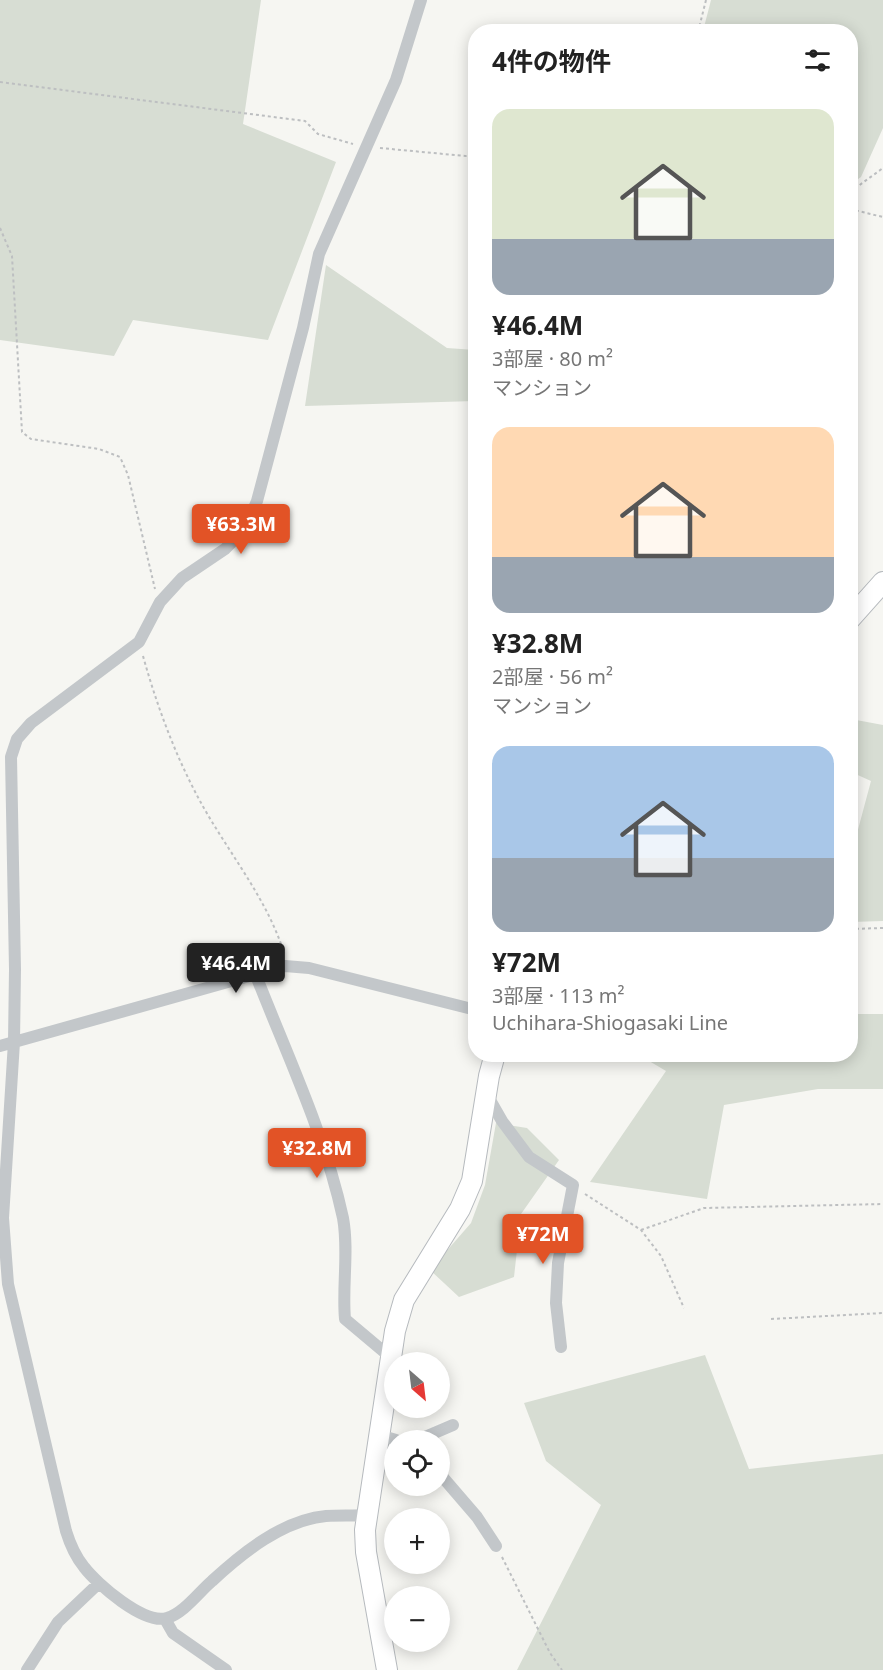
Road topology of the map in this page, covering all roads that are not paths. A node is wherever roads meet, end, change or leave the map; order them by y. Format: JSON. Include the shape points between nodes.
{"nodes":[{"id":1,"x":421,"y":0,"type":"edge"},
{"id":2,"x":883,"y":582,"type":"edge"},
{"id":3,"x":858,"y":610,"type":"edge"},
{"id":4,"x":255,"y":973,"type":"junction"},
{"id":5,"x":468,"y":1008,"type":"edge"},
{"id":6,"x":14,"y":1042,"type":"junction"},
{"id":7,"x":0,"y":1046,"type":"edge"},
{"id":8,"x":493,"y":1062,"type":"edge"},
{"id":9,"x":486,"y":1092,"type":"junction"},
{"id":10,"x":561,"y":1347,"type":"dead end"},
{"id":11,"x":384,"y":1352,"type":"edge"},
{"id":12,"x":390,"y":1352,"type":"edge"},
{"id":13,"x":453,"y":1425,"type":"dead end"},
{"id":14,"x":441,"y":1430,"type":"edge"},
{"id":15,"x":384,"y":1449,"type":"edge"},
{"id":16,"x":450,"y":1486,"type":"edge"},
{"id":17,"x":367,"y":1515,"type":"junction"},
{"id":18,"x":496,"y":1546,"type":"road end"},
{"id":19,"x":98,"y":1584,"type":"junction"},
{"id":20,"x":165,"y":1619,"type":"junction"},
{"id":21,"x":27,"y":1670,"type":"edge"},
{"id":22,"x":226,"y":1670,"type":"edge"},
{"id":23,"x":387,"y":1670,"type":"edge"}],
"edges":[{"from":1,"to":6,"type":"street","via":[[396,80],[319,254],[301,338],[257,501],[245,529],[225,549],[182,578],[160,602],[139,642],[31,723],[17,740],[11,757]]},
{"from":2,"to":3,"type":"main road"},
{"from":4,"to":5,"type":"street","via":[[285,966],[309,968]]},
{"from":4,"to":6,"type":"street"},
{"from":4,"to":11,"type":"street","via":[[334,1185],[343,1221],[345,1319]]},
{"from":6,"to":7,"type":"street"},
{"from":6,"to":19,"type":"street","via":[[3,1218],[8,1284],[66,1531],[73,1550]]},
{"from":8,"to":9,"type":"main road"},
{"from":9,"to":10,"type":"street","via":[[529,1157],[573,1185],[558,1263],[556,1303]]},
{"from":9,"to":12,"type":"main road","via":[[472,1181],[460,1209],[404,1300]]},
{"from":13,"to":14,"type":"street"},
{"from":15,"to":17,"type":"main road"},
{"from":16,"to":18,"type":"street"},
{"from":17,"to":20,"type":"street","via":[[324,1516],[279,1532],[232,1562],[178,1612]]},
{"from":17,"to":23,"type":"main road","via":[[366,1552]]},
{"from":19,"to":20,"type":"street","via":[[151,1617]]},
{"from":19,"to":21,"type":"street","via":[[58,1622]]},
{"from":20,"to":22,"type":"street","via":[[173,1633]]}]}
